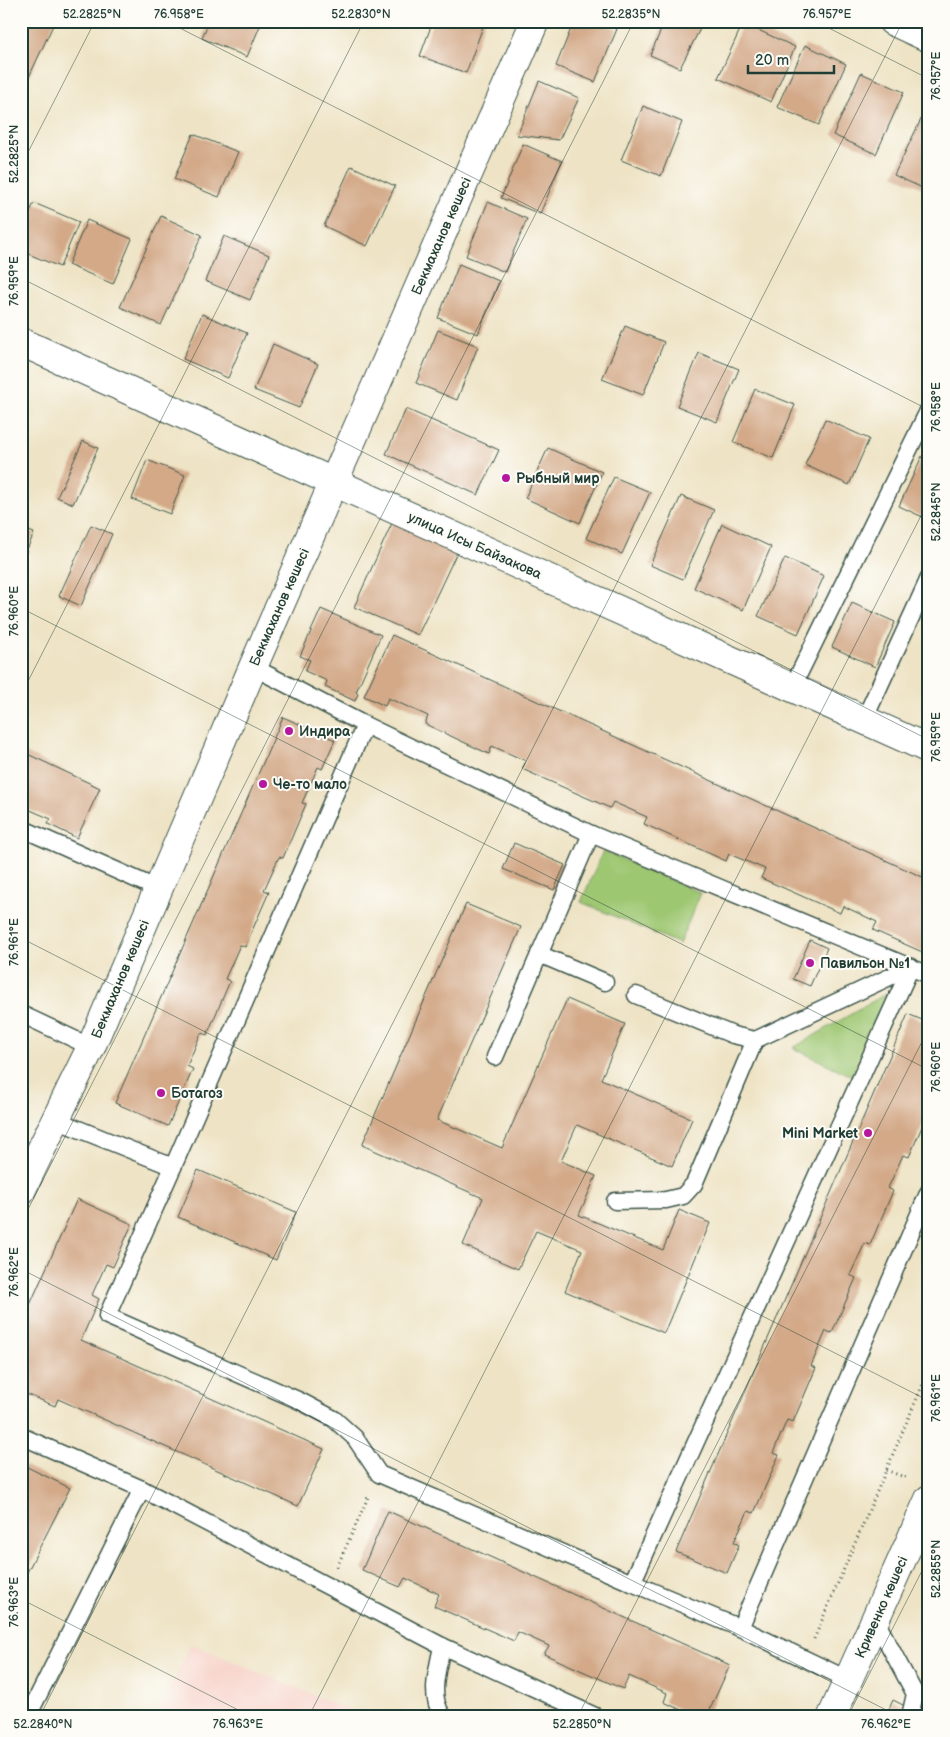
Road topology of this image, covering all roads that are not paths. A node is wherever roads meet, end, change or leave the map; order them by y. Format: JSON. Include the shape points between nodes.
{"nodes":[{"id":1,"x":535,"y":21,"type":"edge"},
{"id":2,"x":892,"y":21,"type":"edge"},
{"id":3,"x":929,"y":38,"type":"edge"},
{"id":4,"x":21,"y":342,"type":"edge"},
{"id":5,"x":929,"y":409,"type":"edge"},
{"id":6,"x":334,"y":482,"type":"junction"},
{"id":7,"x":929,"y":578,"type":"edge"},
{"id":8,"x":253,"y":666,"type":"junction"},
{"id":9,"x":792,"y":688,"type":"junction"},
{"id":10,"x":864,"y":720,"type":"junction"},
{"id":11,"x":365,"y":725,"type":"junction"},
{"id":12,"x":929,"y":749,"type":"edge"},
{"id":13,"x":21,"y":828,"type":"edge"},
{"id":14,"x":591,"y":834,"type":"junction"},
{"id":15,"x":158,"y":889,"type":"junction"},
{"id":16,"x":539,"y":954,"type":"junction"},
{"id":17,"x":911,"y":967,"type":"junction"},
{"id":18,"x":929,"y":975,"type":"edge"},
{"id":19,"x":604,"y":982,"type":"dead end"},
{"id":20,"x":636,"y":995,"type":"dead end"},
{"id":21,"x":21,"y":1014,"type":"edge"},
{"id":22,"x":755,"y":1040,"type":"junction"},
{"id":23,"x":91,"y":1047,"type":"junction"},
{"id":24,"x":495,"y":1057,"type":"dead end"},
{"id":25,"x":56,"y":1120,"type":"junction"},
{"id":26,"x":173,"y":1167,"type":"junction"},
{"id":27,"x":21,"y":1191,"type":"edge"},
{"id":28,"x":929,"y":1191,"type":"edge"},
{"id":29,"x":615,"y":1201,"type":"dead end"},
{"id":30,"x":21,"y":1436,"type":"edge"},
{"id":31,"x":142,"y":1489,"type":"junction"},
{"id":32,"x":929,"y":1499,"type":"edge"},
{"id":33,"x":632,"y":1583,"type":"junction"},
{"id":34,"x":875,"y":1619,"type":"junction"},
{"id":35,"x":740,"y":1628,"type":"junction"},
{"id":36,"x":442,"y":1646,"type":"junction"},
{"id":37,"x":849,"y":1680,"type":"junction"},
{"id":38,"x":28,"y":1716,"type":"edge"},
{"id":39,"x":443,"y":1716,"type":"edge"},
{"id":40,"x":595,"y":1716,"type":"edge"},
{"id":41,"x":832,"y":1716,"type":"edge"},
{"id":42,"x":910,"y":1716,"type":"edge"}],
"edges":[{"from":1,"to":6,"type":"street","name":"Бекмаханов көшесі"},
{"from":2,"to":3,"type":"street"},
{"from":4,"to":6,"type":"street","name":"улица Исы Байзакова"},
{"from":5,"to":9,"type":"lane"},
{"from":6,"to":8,"type":"street","name":"Бекмаханов көшесі"},
{"from":6,"to":9,"type":"street","name":"улица Исы Байзакова"},
{"from":7,"to":10,"type":"lane"},
{"from":8,"to":11,"type":"lane"},
{"from":8,"to":15,"type":"street","name":"Бекмаханов көшесі"},
{"from":9,"to":10,"type":"street","name":"улица Исы Байзакова"},
{"from":10,"to":12,"type":"street","name":"улица Исы Байзакова"},
{"from":11,"to":14,"type":"lane"},
{"from":11,"to":26,"type":"lane"},
{"from":13,"to":15,"type":"lane"},
{"from":14,"to":16,"type":"lane"},
{"from":14,"to":17,"type":"lane"},
{"from":15,"to":23,"type":"street","name":"Бекмаханов көшесі"},
{"from":16,"to":19,"type":"lane"},
{"from":16,"to":24,"type":"lane"},
{"from":17,"to":18,"type":"lane"},
{"from":17,"to":22,"type":"lane"},
{"from":17,"to":33,"type":"lane"},
{"from":20,"to":22,"type":"lane","via":[[733,1035]]},
{"from":21,"to":23,"type":"lane"},
{"from":22,"to":29,"type":"lane","via":[[694,1184],[683,1196],[666,1200]]},
{"from":23,"to":25,"type":"street","name":"Бекмаханов көшесі"},
{"from":25,"to":26,"type":"lane"},
{"from":25,"to":27,"type":"street","name":"Бекмаханов көшесі"},
{"from":26,"to":33,"type":"lane","via":[[107,1316],[334,1419],[354,1438],[378,1474]]},
{"from":28,"to":35,"type":"lane"},
{"from":30,"to":31,"type":"lane"},
{"from":31,"to":36,"type":"lane"},
{"from":31,"to":38,"type":"lane"},
{"from":32,"to":34,"type":"street","name":"Кривенко көшесі"},
{"from":33,"to":35,"type":"lane"},
{"from":34,"to":37,"type":"street","name":"Кривенко көшесі"},
{"from":34,"to":42,"type":"lane","via":[[914,1694]]},
{"from":35,"to":37,"type":"lane"},
{"from":36,"to":39,"type":"lane","via":[[435,1684],[437,1707]]},
{"from":36,"to":40,"type":"lane"},
{"from":37,"to":41,"type":"street","name":"Кривенко көшесі"}]}
